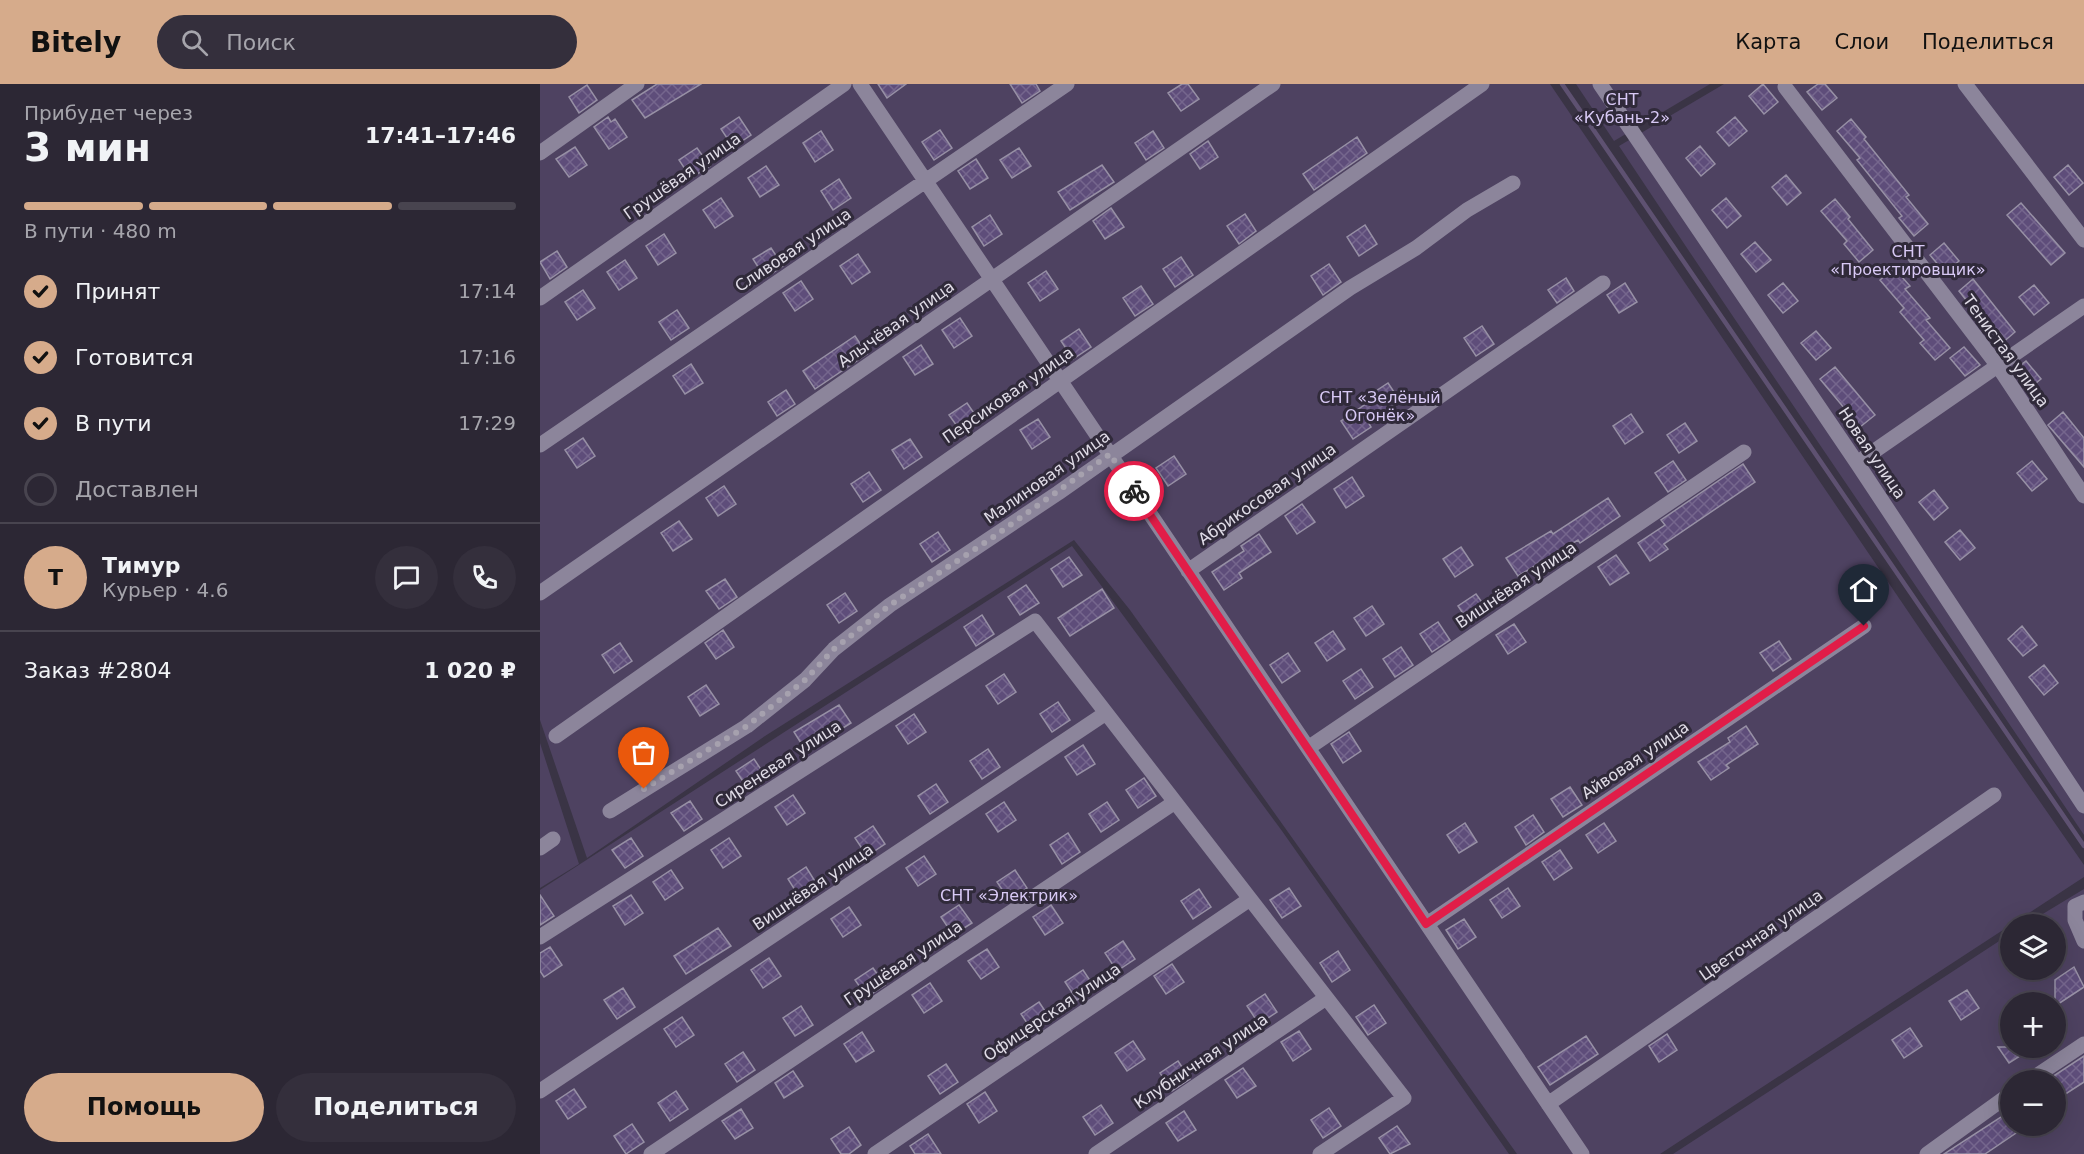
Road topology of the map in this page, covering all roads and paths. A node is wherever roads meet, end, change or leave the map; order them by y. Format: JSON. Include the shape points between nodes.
{"nodes":[{"id":1,"x":637,"y":84,"type":"edge"},
{"id":2,"x":844,"y":84,"type":"edge"},
{"id":3,"x":860,"y":84,"type":"edge"},
{"id":4,"x":1067,"y":84,"type":"edge"},
{"id":5,"x":1273,"y":84,"type":"edge"},
{"id":6,"x":1482,"y":84,"type":"edge"},
{"id":7,"x":1600,"y":84,"type":"edge"},
{"id":8,"x":1965,"y":84,"type":"edge"},
{"id":9,"x":1785,"y":87,"type":"dead end"},
{"id":10,"x":540,"y":153,"type":"edge"},
{"id":11,"x":925,"y":181,"type":"junction"},
{"id":12,"x":1513,"y":183,"type":"dead end"},
{"id":13,"x":2084,"y":240,"type":"edge"},
{"id":14,"x":992,"y":279,"type":"junction"},
{"id":15,"x":1603,"y":283,"type":"dead end"},
{"id":16,"x":540,"y":298,"type":"edge"},
{"id":17,"x":2084,"y":306,"type":"edge"},
{"id":18,"x":1998,"y":366,"type":"junction"},
{"id":19,"x":1060,"y":381,"type":"junction"},
{"id":20,"x":540,"y":445,"type":"edge"},
{"id":21,"x":1744,"y":452,"type":"dead end"},
{"id":22,"x":1110,"y":454,"type":"junction"},
{"id":23,"x":1857,"y":463,"type":"junction"},
{"id":24,"x":2084,"y":496,"type":"edge"},
{"id":25,"x":1188,"y":571,"type":"junction"},
{"id":26,"x":540,"y":593,"type":"edge"},
{"id":27,"x":1864,"y":626,"type":"dead end"},
{"id":28,"x":1106,"y":713,"type":"junction"},
{"id":29,"x":556,"y":736,"type":"dead end"},
{"id":30,"x":1308,"y":748,"type":"junction"},
{"id":31,"x":1994,"y":795,"type":"dead end"},
{"id":32,"x":1175,"y":802,"type":"junction"},
{"id":33,"x":2084,"y":806,"type":"edge"},
{"id":34,"x":610,"y":811,"type":"dead end"},
{"id":35,"x":1250,"y":899,"type":"junction"},
{"id":36,"x":2084,"y":902,"type":"edge"},
{"id":37,"x":1426,"y":924,"type":"junction"},
{"id":38,"x":540,"y":937,"type":"edge"},
{"id":39,"x":2084,"y":941,"type":"edge"},
{"id":40,"x":1326,"y":998,"type":"junction"},
{"id":41,"x":2084,"y":1044,"type":"edge"},
{"id":42,"x":2045,"y":1070,"type":"edge"},
{"id":43,"x":540,"y":1091,"type":"edge"},
{"id":44,"x":2000,"y":1101,"type":"edge"},
{"id":45,"x":1548,"y":1104,"type":"junction"},
{"id":46,"x":651,"y":1154,"type":"edge"},
{"id":47,"x":875,"y":1154,"type":"edge"},
{"id":48,"x":1096,"y":1154,"type":"edge"},
{"id":49,"x":1320,"y":1154,"type":"edge"},
{"id":50,"x":1582,"y":1154,"type":"edge"},
{"id":51,"x":1929,"y":1154,"type":"edge"}],
"edges":[{"from":1,"to":10,"type":"street"},
{"from":2,"to":16,"type":"street","name":"Грушёвая улица"},
{"from":3,"to":11,"type":"street"},
{"from":4,"to":11,"type":"street","name":"Сливовая улица"},
{"from":5,"to":14,"type":"street","name":"Алычёвая улица"},
{"from":6,"to":19,"type":"street","name":"Персиковая улица"},
{"from":7,"to":23,"type":"street","name":"Новая улица"},
{"from":8,"to":13,"type":"street"},
{"from":9,"to":18,"type":"street","name":"Тенистая улица"},
{"from":11,"to":14,"type":"street"},
{"from":11,"to":20,"type":"street","name":"Сливовая улица"},
{"from":12,"to":22,"type":"street","name":"Малиновая улица","via":[[1350,288]]},
{"from":14,"to":19,"type":"street"},
{"from":14,"to":26,"type":"street","name":"Алычёвая улица"},
{"from":15,"to":25,"type":"street","name":"Абрикосовая улица"},
{"from":17,"to":18,"type":"street"},
{"from":18,"to":23,"type":"street"},
{"from":18,"to":24,"type":"street","name":"Тенистая улица"},
{"from":19,"to":22,"type":"street"},
{"from":19,"to":29,"type":"street","name":"Персиковая улица"},
{"from":21,"to":30,"type":"street","name":"Вишнёвая улица"},
{"from":22,"to":25,"type":"street"},
{"from":22,"to":34,"type":"street","name":"Малиновая улица","via":[[890,605],[747,726]]},
{"from":23,"to":33,"type":"street","name":"Новая улица"},
{"from":25,"to":30,"type":"street"},
{"from":27,"to":37,"type":"street","name":"Айвовая улица"},
{"from":28,"to":32,"type":"street"},
{"from":28,"to":38,"type":"street","name":"Сиреневая улица","via":[[1035,621]]},
{"from":28,"to":43,"type":"street","name":"Вишнёвая улица"},
{"from":30,"to":37,"type":"street"},
{"from":31,"to":45,"type":"street","name":"Цветочная улица"},
{"from":32,"to":35,"type":"street"},
{"from":32,"to":46,"type":"street","name":"Грушёвая улица"},
{"from":35,"to":40,"type":"street"},
{"from":35,"to":47,"type":"street","name":"Офицерская улица"},
{"from":36,"to":39,"type":"street","via":[[2075,906],[2075,920]]},
{"from":37,"to":45,"type":"street"},
{"from":40,"to":48,"type":"street","name":"Клубничная улица"},
{"from":40,"to":49,"type":"street","via":[[1404,1098]]},
{"from":41,"to":42,"type":"street"},
{"from":44,"to":51,"type":"street"},
{"from":45,"to":50,"type":"street"}]}
